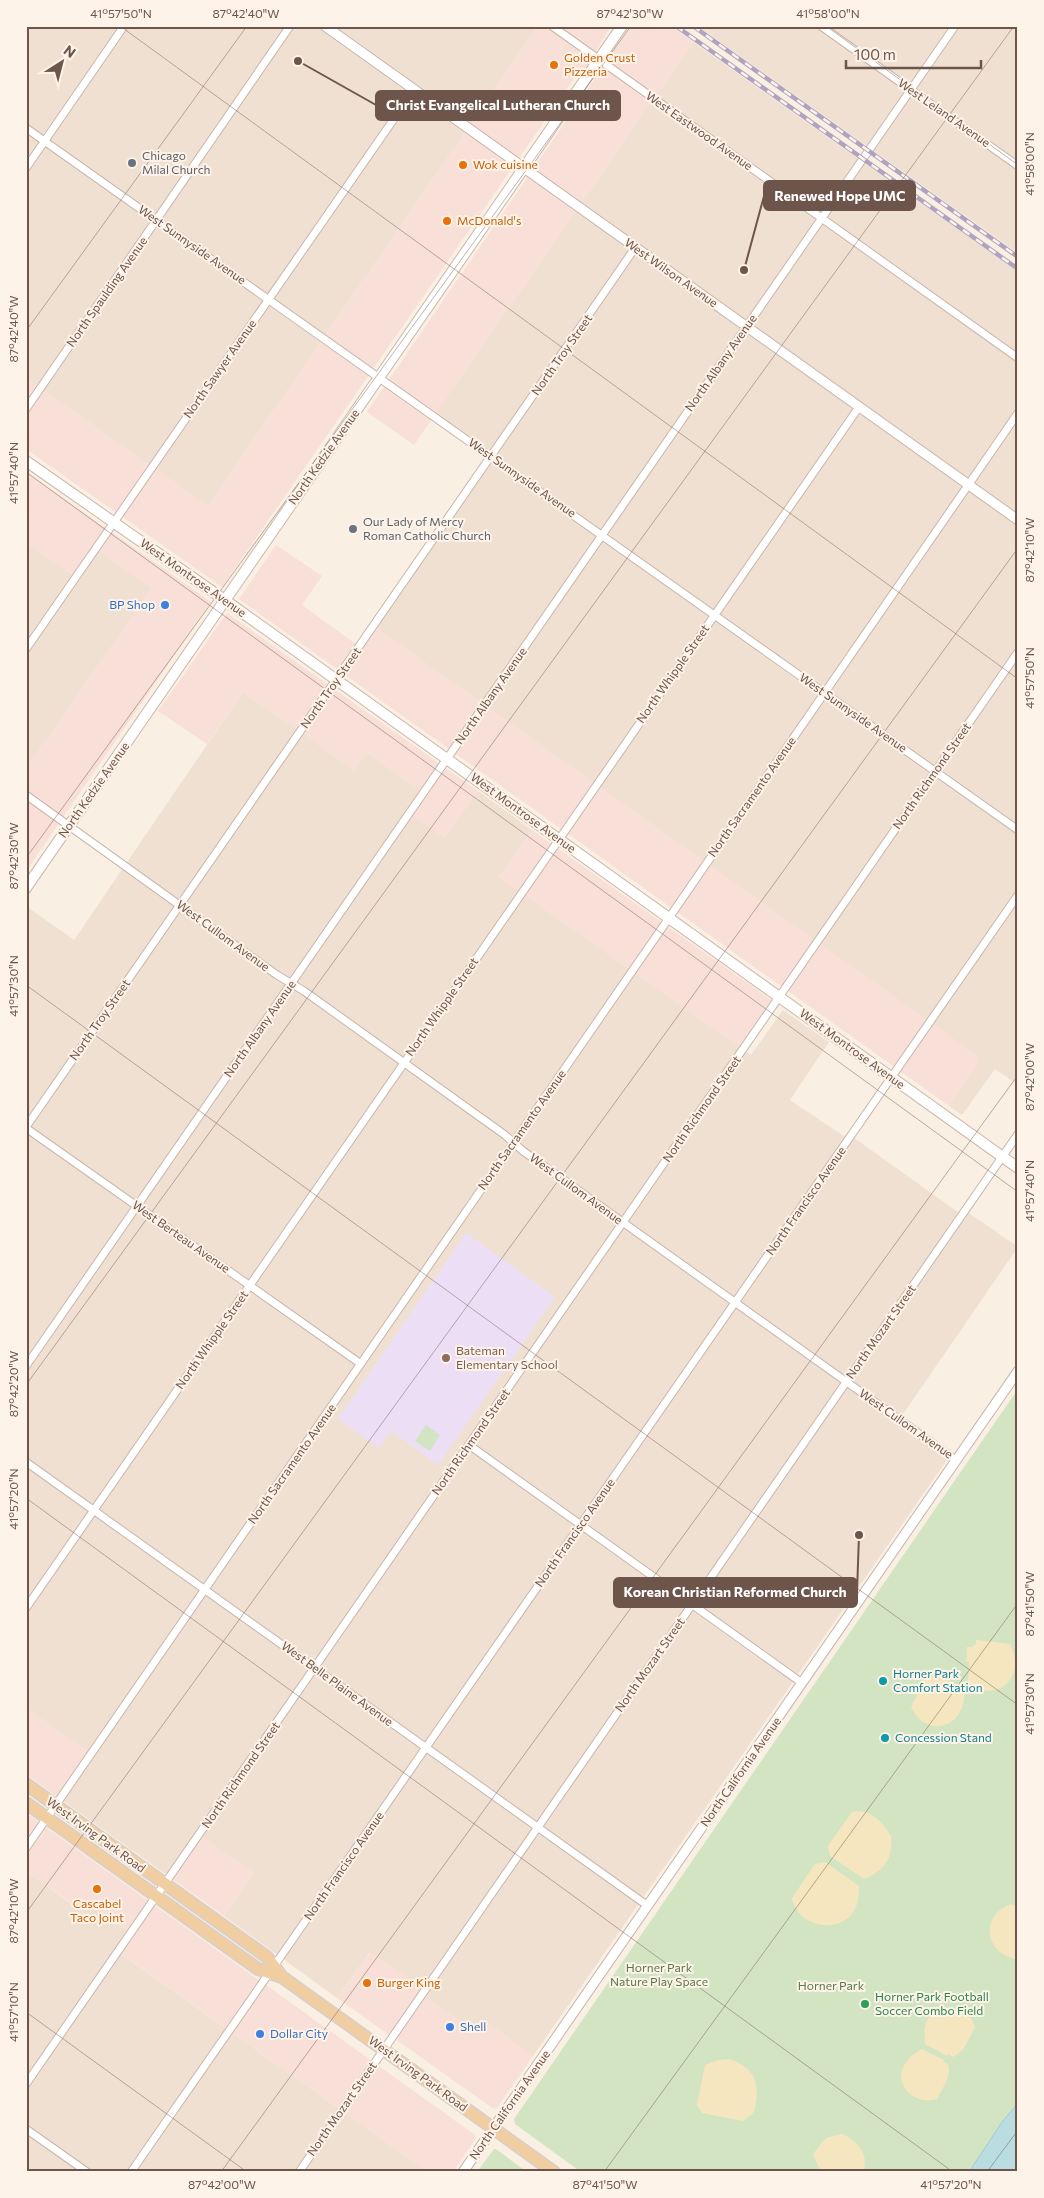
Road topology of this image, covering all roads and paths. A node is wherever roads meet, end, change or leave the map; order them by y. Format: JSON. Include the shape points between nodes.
{"nodes":[{"id":1,"x":124,"y":26,"type":"edge"},
{"id":2,"x":290,"y":26,"type":"edge"},
{"id":3,"x":325,"y":26,"type":"edge"},
{"id":4,"x":552,"y":26,"type":"edge"},
{"id":5,"x":622,"y":26,"type":"edge"},
{"id":6,"x":821,"y":26,"type":"edge"},
{"id":7,"x":955,"y":26,"type":"edge"},
{"id":8,"x":599,"y":60,"type":"junction"},
{"id":9,"x":414,"y":90,"type":"junction"},
{"id":10,"x":911,"y":90,"type":"junction"},
{"id":11,"x":26,"y":128,"type":"edge"},
{"id":12,"x":44,"y":141,"type":"junction"},
{"id":13,"x":1018,"y":166,"type":"edge"},
{"id":14,"x":26,"y":168,"type":"edge"},
{"id":15,"x":524,"y":168,"type":"junction"},
{"id":16,"x":822,"y":218,"type":"junction"},
{"id":17,"x":157,"y":220,"type":"junction"},
{"id":18,"x":636,"y":248,"type":"junction"},
{"id":19,"x":269,"y":299,"type":"junction"},
{"id":20,"x":747,"y":327,"type":"junction"},
{"id":21,"x":1018,"y":358,"type":"edge"},
{"id":22,"x":379,"y":377,"type":"junction"},
{"id":23,"x":859,"y":407,"type":"junction"},
{"id":24,"x":26,"y":409,"type":"edge"},
{"id":25,"x":1018,"y":413,"type":"edge"},
{"id":26,"x":491,"y":456,"type":"junction"},
{"id":27,"x":26,"y":461,"type":"edge"},
{"id":28,"x":968,"y":485,"type":"junction"},
{"id":29,"x":1018,"y":520,"type":"edge"},
{"id":30,"x":114,"y":523,"type":"junction"},
{"id":31,"x":602,"y":535,"type":"junction"},
{"id":32,"x":225,"y":600,"type":"junction"},
{"id":33,"x":714,"y":614,"type":"junction"},
{"id":34,"x":26,"y":649,"type":"edge"},
{"id":35,"x":1018,"y":652,"type":"edge"},
{"id":36,"x":336,"y":680,"type":"junction"},
{"id":37,"x":824,"y":692,"type":"junction"},
{"id":38,"x":447,"y":759,"type":"junction"},
{"id":39,"x":936,"y":771,"type":"junction"},
{"id":40,"x":26,"y":795,"type":"edge"},
{"id":41,"x":69,"y":825,"type":"junction"},
{"id":42,"x":1018,"y":830,"type":"edge"},
{"id":43,"x":558,"y":839,"type":"junction"},
{"id":44,"x":26,"y":888,"type":"edge"},
{"id":45,"x":1018,"y":894,"type":"edge"},
{"id":46,"x":180,"y":905,"type":"junction"},
{"id":47,"x":669,"y":918,"type":"junction"},
{"id":48,"x":292,"y":983,"type":"junction"},
{"id":49,"x":779,"y":997,"type":"junction"},
{"id":50,"x":404,"y":1062,"type":"junction"},
{"id":51,"x":892,"y":1078,"type":"junction"},
{"id":52,"x":26,"y":1127,"type":"edge"},
{"id":53,"x":1018,"y":1134,"type":"edge"},
{"id":54,"x":514,"y":1142,"type":"junction"},
{"id":55,"x":1002,"y":1157,"type":"junction"},
{"id":56,"x":1018,"y":1168,"type":"edge"},
{"id":57,"x":137,"y":1206,"type":"junction"},
{"id":58,"x":623,"y":1223,"type":"junction"},
{"id":59,"x":250,"y":1285,"type":"junction"},
{"id":60,"x":736,"y":1303,"type":"junction"},
{"id":61,"x":361,"y":1364,"type":"junction"},
{"id":62,"x":26,"y":1366,"type":"edge"},
{"id":63,"x":1018,"y":1371,"type":"edge"},
{"id":64,"x":846,"y":1382,"type":"junction"},
{"id":65,"x":469,"y":1446,"type":"junction"},
{"id":66,"x":956,"y":1460,"type":"junction"},
{"id":67,"x":26,"y":1462,"type":"edge"},
{"id":68,"x":94,"y":1510,"type":"junction"},
{"id":69,"x":581,"y":1525,"type":"junction"},
{"id":70,"x":205,"y":1590,"type":"junction"},
{"id":71,"x":692,"y":1604,"type":"junction"},
{"id":72,"x":26,"y":1608,"type":"edge"},
{"id":73,"x":315,"y":1668,"type":"junction"},
{"id":74,"x":802,"y":1683,"type":"junction"},
{"id":75,"x":426,"y":1748,"type":"junction"},
{"id":76,"x":26,"y":1784,"type":"edge"},
{"id":77,"x":26,"y":1803,"type":"edge"},
{"id":78,"x":56,"y":1806,"type":"junction"},
{"id":79,"x":48,"y":1818,"type":"junction"},
{"id":80,"x":538,"y":1828,"type":"junction"},
{"id":81,"x":26,"y":1848,"type":"edge"},
{"id":82,"x":165,"y":1884,"type":"junction"},
{"id":83,"x":157,"y":1896,"type":"junction"},
{"id":84,"x":648,"y":1906,"type":"junction"},
{"id":85,"x":271,"y":1970,"type":"junction"},
{"id":86,"x":384,"y":2050,"type":"junction"},
{"id":87,"x":26,"y":2084,"type":"edge"},
{"id":88,"x":493,"y":2128,"type":"junction"},
{"id":89,"x":26,"y":2129,"type":"edge"},
{"id":90,"x":86,"y":2172,"type":"edge"},
{"id":91,"x":131,"y":2172,"type":"edge"},
{"id":92,"x":299,"y":2172,"type":"edge"},
{"id":93,"x":463,"y":2172,"type":"edge"},
{"id":94,"x":554,"y":2172,"type":"edge"}],
"edges":[{"from":1,"to":12,"type":"street"},
{"from":2,"to":17,"type":"street","name":"North Spaulding Avenue"},
{"from":3,"to":9,"type":"street","name":"West Wilson Avenue"},
{"from":4,"to":8,"type":"street","name":"West Eastwood Avenue"},
{"from":5,"to":8,"type":"main road","name":"North Kedzie Avenue"},
{"from":6,"to":10,"type":"street","name":"West Leland Avenue"},
{"from":7,"to":10,"type":"street","name":"North Albany Avenue"},
{"from":8,"to":15,"type":"main road","name":"North Kedzie Avenue"},
{"from":8,"to":16,"type":"street","name":"West Eastwood Avenue"},
{"from":9,"to":15,"type":"street","name":"West Wilson Avenue"},
{"from":9,"to":19,"type":"street","name":"North Sawyer Avenue"},
{"from":10,"to":13,"type":"street","name":"West Leland Avenue"},
{"from":10,"to":16,"type":"street","name":"North Albany Avenue"},
{"from":11,"to":12,"type":"street","name":"West Sunnyside Avenue"},
{"from":12,"to":14,"type":"street"},
{"from":12,"to":17,"type":"street","name":"West Sunnyside Avenue"},
{"from":15,"to":18,"type":"street","name":"West Wilson Avenue"},
{"from":15,"to":22,"type":"main road","name":"North Kedzie Avenue"},
{"from":16,"to":20,"type":"street","name":"North Albany Avenue"},
{"from":16,"to":21,"type":"street","name":"West Eastwood Avenue"},
{"from":17,"to":19,"type":"street","name":"West Sunnyside Avenue"},
{"from":17,"to":24,"type":"street","name":"North Spaulding Avenue"},
{"from":18,"to":20,"type":"street","name":"West Wilson Avenue"},
{"from":18,"to":26,"type":"street","name":"North Troy Street"},
{"from":19,"to":22,"type":"street","name":"West Sunnyside Avenue"},
{"from":19,"to":30,"type":"street","name":"North Sawyer Avenue"},
{"from":20,"to":23,"type":"street","name":"West Wilson Avenue"},
{"from":20,"to":31,"type":"street","name":"North Albany Avenue"},
{"from":22,"to":26,"type":"street","name":"West Sunnyside Avenue"},
{"from":22,"to":32,"type":"main road","name":"North Kedzie Avenue"},
{"from":23,"to":28,"type":"street","name":"West Wilson Avenue"},
{"from":23,"to":33,"type":"street","name":"North Whipple Street"},
{"from":25,"to":28,"type":"street","name":"North Sacramento Avenue"},
{"from":26,"to":31,"type":"street","name":"West Sunnyside Avenue"},
{"from":26,"to":36,"type":"street","name":"North Troy Street"},
{"from":27,"to":30,"type":"main road","name":"West Montrose Avenue"},
{"from":28,"to":29,"type":"street","name":"West Wilson Avenue"},
{"from":28,"to":37,"type":"street","name":"North Sacramento Avenue"},
{"from":30,"to":32,"type":"main road","name":"West Montrose Avenue"},
{"from":30,"to":34,"type":"street","name":"North Sawyer Avenue"},
{"from":31,"to":33,"type":"street","name":"West Sunnyside Avenue"},
{"from":31,"to":38,"type":"street","name":"North Albany Avenue"},
{"from":32,"to":36,"type":"main road","name":"West Montrose Avenue"},
{"from":32,"to":41,"type":"main road","name":"North Kedzie Avenue"},
{"from":33,"to":37,"type":"street","name":"West Sunnyside Avenue"},
{"from":33,"to":43,"type":"street","name":"North Whipple Street"},
{"from":35,"to":39,"type":"street","name":"North Richmond Street"},
{"from":36,"to":38,"type":"main road","name":"West Montrose Avenue"},
{"from":36,"to":46,"type":"street","name":"North Troy Street"},
{"from":37,"to":39,"type":"street","name":"West Sunnyside Avenue"},
{"from":37,"to":47,"type":"street","name":"North Sacramento Avenue"},
{"from":38,"to":43,"type":"main road","name":"West Montrose Avenue"},
{"from":38,"to":48,"type":"street","name":"North Albany Avenue"},
{"from":39,"to":42,"type":"street","name":"West Sunnyside Avenue"},
{"from":39,"to":49,"type":"street","name":"North Richmond Street"},
{"from":40,"to":41,"type":"street","name":"West Cullom Avenue"},
{"from":41,"to":44,"type":"main road","name":"North Kedzie Avenue"},
{"from":41,"to":46,"type":"street","name":"West Cullom Avenue"},
{"from":43,"to":47,"type":"main road","name":"West Montrose Avenue"},
{"from":43,"to":50,"type":"street","name":"North Whipple Street"},
{"from":45,"to":51,"type":"street","name":"North Francisco Avenue"},
{"from":46,"to":48,"type":"street","name":"West Cullom Avenue"},
{"from":46,"to":52,"type":"street","name":"North Troy Street"},
{"from":47,"to":49,"type":"main road","name":"West Montrose Avenue"},
{"from":47,"to":54,"type":"street","name":"North Sacramento Avenue"},
{"from":48,"to":50,"type":"street","name":"West Cullom Avenue"},
{"from":48,"to":57,"type":"street","name":"North Albany Avenue"},
{"from":49,"to":51,"type":"main road","name":"West Montrose Avenue"},
{"from":49,"to":58,"type":"street","name":"North Richmond Street"},
{"from":50,"to":54,"type":"street","name":"West Cullom Avenue"},
{"from":50,"to":59,"type":"street","name":"North Whipple Street"},
{"from":51,"to":55,"type":"main road","name":"West Montrose Avenue"},
{"from":51,"to":60,"type":"street","name":"North Francisco Avenue"},
{"from":52,"to":57,"type":"street","name":"West Berteau Avenue"},
{"from":53,"to":55,"type":"street","name":"North Mozart Street"},
{"from":54,"to":58,"type":"street","name":"West Cullom Avenue"},
{"from":54,"to":61,"type":"street","name":"North Sacramento Avenue"},
{"from":55,"to":56,"type":"main road","name":"West Montrose Avenue"},
{"from":55,"to":64,"type":"street","name":"North Mozart Street"},
{"from":57,"to":59,"type":"street","name":"West Berteau Avenue"},
{"from":57,"to":62,"type":"street","name":"North Albany Avenue"},
{"from":58,"to":60,"type":"street","name":"West Cullom Avenue"},
{"from":58,"to":65,"type":"street","name":"North Richmond Street"},
{"from":59,"to":61,"type":"street","name":"West Berteau Avenue"},
{"from":59,"to":68,"type":"street","name":"North Whipple Street"},
{"from":60,"to":64,"type":"street","name":"West Cullom Avenue"},
{"from":60,"to":69,"type":"street","name":"North Francisco Avenue"},
{"from":61,"to":70,"type":"street","name":"North Sacramento Avenue"},
{"from":63,"to":66,"type":"street","name":"North California Avenue"},
{"from":64,"to":66,"type":"street","name":"West Cullom Avenue"},
{"from":64,"to":71,"type":"street","name":"North Mozart Street"},
{"from":65,"to":69,"type":"street"},
{"from":65,"to":73,"type":"street","name":"North Richmond Street"},
{"from":66,"to":74,"type":"street","name":"North California Avenue"},
{"from":67,"to":68,"type":"street","name":"West Belle Plaine Avenue"},
{"from":68,"to":70,"type":"street","name":"West Belle Plaine Avenue"},
{"from":68,"to":72,"type":"street","name":"North Whipple Street"},
{"from":69,"to":71,"type":"street"},
{"from":69,"to":75,"type":"street","name":"North Francisco Avenue"},
{"from":70,"to":73,"type":"street","name":"West Belle Plaine Avenue"},
{"from":70,"to":78,"type":"street","name":"North Sacramento Avenue"},
{"from":71,"to":74,"type":"street"},
{"from":71,"to":80,"type":"street","name":"North Mozart Street"},
{"from":73,"to":75,"type":"street","name":"West Belle Plaine Avenue"},
{"from":73,"to":82,"type":"street","name":"North Richmond Street"},
{"from":74,"to":84,"type":"street","name":"North California Avenue"},
{"from":75,"to":80,"type":"street","name":"West Belle Plaine Avenue"},
{"from":75,"to":85,"type":"street","name":"North Francisco Avenue"},
{"from":76,"to":78,"type":"main road","name":"West Irving Park Road"},
{"from":77,"to":79,"type":"main road","name":"West Irving Park Road"},
{"from":78,"to":79,"type":"street","name":"North Sacramento Avenue"},
{"from":78,"to":82,"type":"main road","name":"West Irving Park Road"},
{"from":79,"to":81,"type":"street","name":"North Sacramento Avenue"},
{"from":79,"to":83,"type":"main road","name":"West Irving Park Road"},
{"from":80,"to":84,"type":"street","name":"West Belle Plaine Avenue"},
{"from":80,"to":86,"type":"street","name":"North Mozart Street"},
{"from":82,"to":83,"type":"street","name":"North Richmond Street"},
{"from":82,"to":85,"type":"main road","name":"West Irving Park Road","via":[[267,1957]]},
{"from":83,"to":85,"type":"main road","name":"West Irving Park Road","via":[[258,1969]]},
{"from":83,"to":87,"type":"street","name":"North Richmond Street"},
{"from":84,"to":88,"type":"street","name":"North California Avenue"},
{"from":85,"to":86,"type":"main road","name":"West Irving Park Road"},
{"from":85,"to":91,"type":"street","name":"North Francisco Avenue"},
{"from":86,"to":88,"type":"main road","name":"West Irving Park Road"},
{"from":86,"to":92,"type":"street","name":"North Mozart Street"},
{"from":88,"to":93,"type":"street","name":"North California Avenue"},
{"from":88,"to":94,"type":"main road","name":"West Irving Park Road"},
{"from":89,"to":90,"type":"street"}]}
